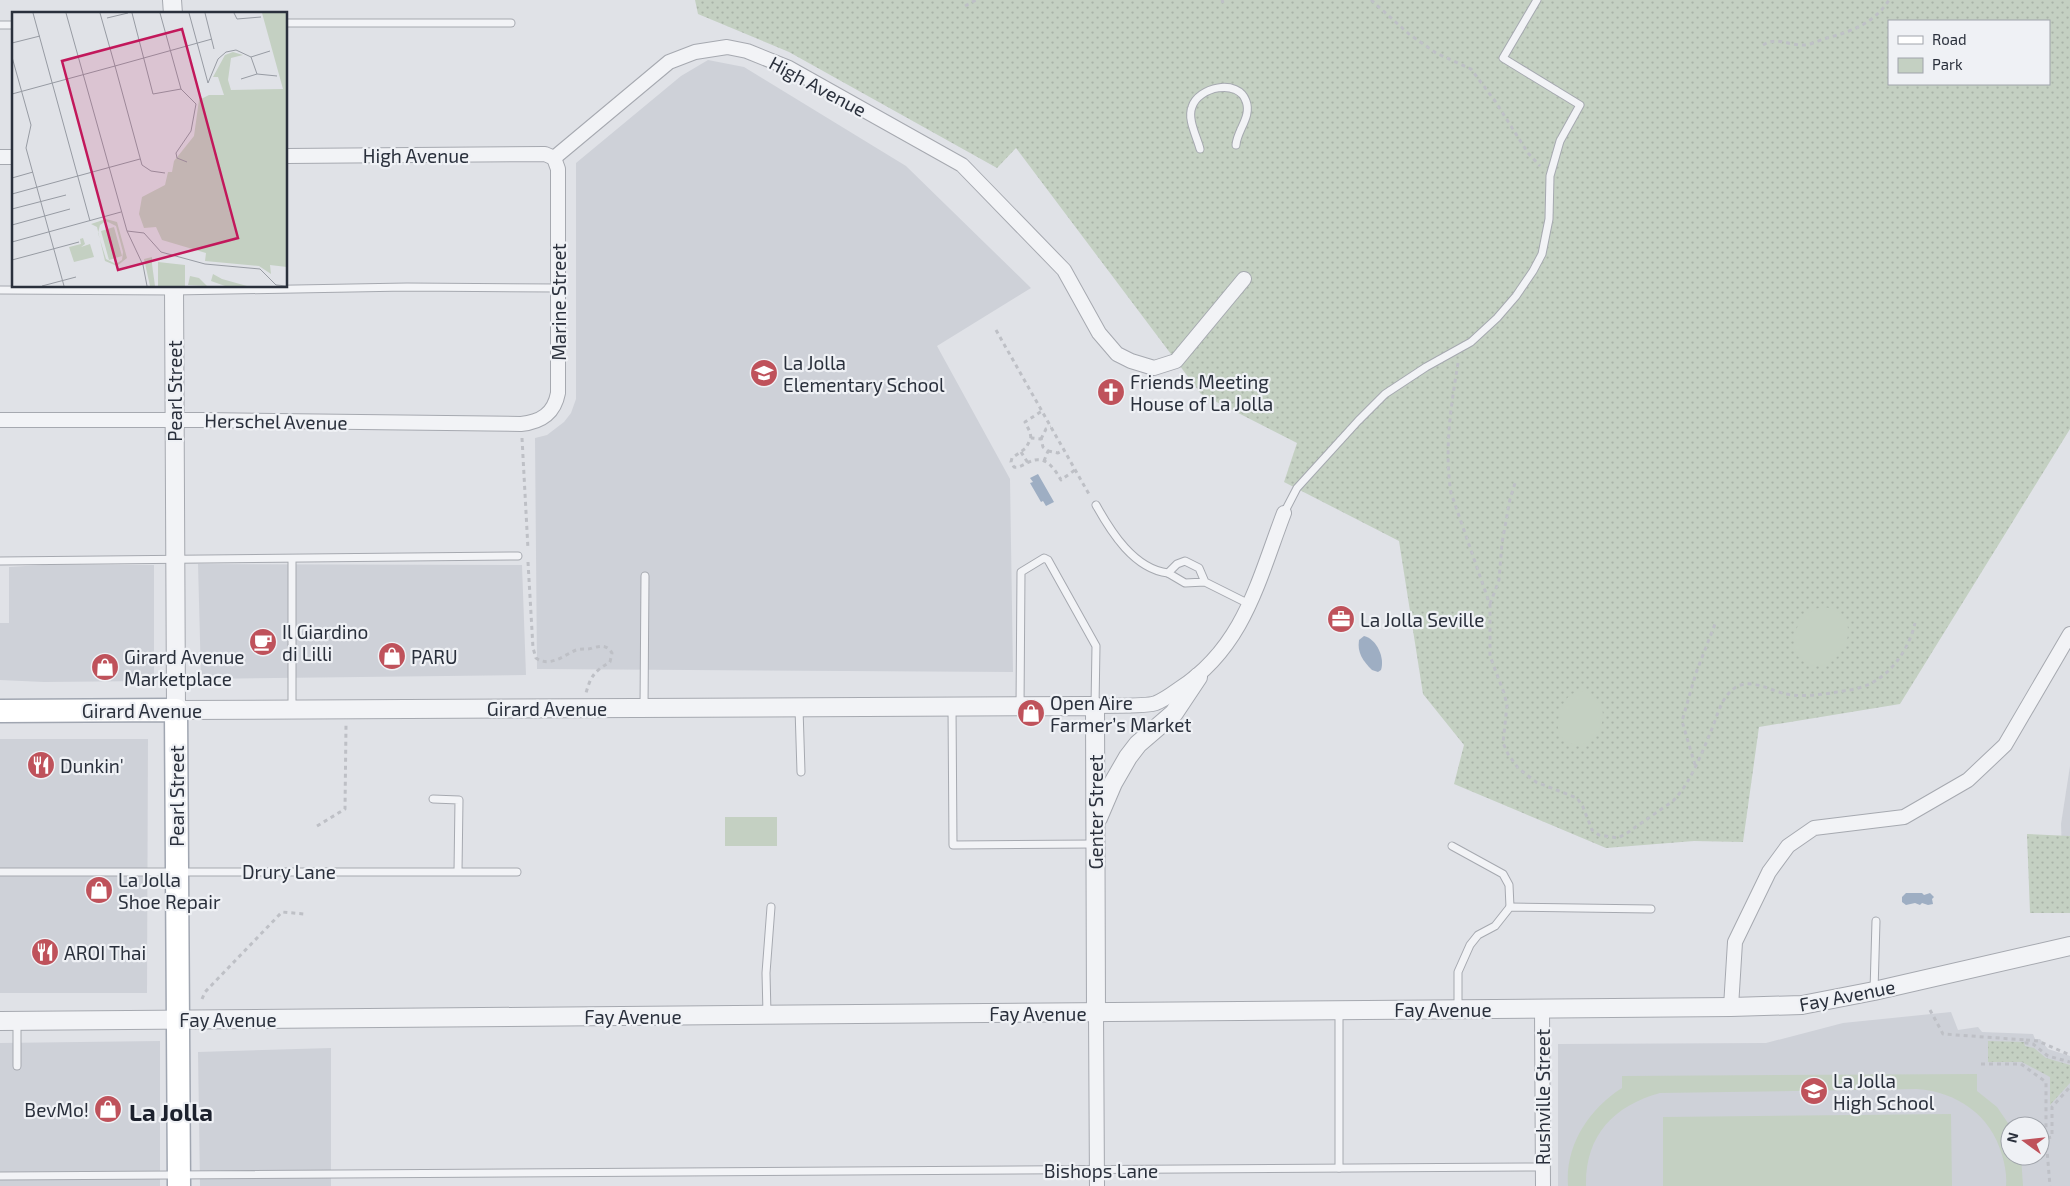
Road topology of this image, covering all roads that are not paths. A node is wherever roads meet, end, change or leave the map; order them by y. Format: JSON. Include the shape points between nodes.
{"nodes":[{"id":1,"x":1537,"y":0,"type":"edge"},
{"id":2,"x":288,"y":23,"type":"edge"},
{"id":3,"x":511,"y":23,"type":"dead end"},
{"id":4,"x":1236,"y":145,"type":"dead end"},
{"id":5,"x":1200,"y":149,"type":"dead end"},
{"id":6,"x":288,"y":156,"type":"edge"},
{"id":7,"x":554,"y":158,"type":"junction"},
{"id":8,"x":1244,"y":279,"type":"dead end"},
{"id":9,"x":559,"y":288,"type":"junction"},
{"id":10,"x":174,"y":289,"type":"edge"},
{"id":11,"x":0,"y":290,"type":"edge"},
{"id":12,"x":0,"y":420,"type":"edge"},
{"id":13,"x":175,"y":420,"type":"junction"},
{"id":14,"x":521,"y":424,"type":"joint"},
{"id":15,"x":1096,"y":506,"type":"road end"},
{"id":16,"x":1284,"y":513,"type":"joint"},
{"id":17,"x":518,"y":556,"type":"dead end"},
{"id":18,"x":292,"y":559,"type":"junction"},
{"id":19,"x":175,"y":560,"type":"junction"},
{"id":20,"x":0,"y":561,"type":"edge"},
{"id":21,"x":1168,"y":573,"type":"junction"},
{"id":22,"x":645,"y":576,"type":"dead end"},
{"id":23,"x":1205,"y":582,"type":"junction"},
{"id":24,"x":1250,"y":604,"type":"junction"},
{"id":25,"x":2070,"y":634,"type":"edge"},
{"id":26,"x":1198,"y":677,"type":"junction"},
{"id":27,"x":952,"y":706,"type":"junction"},
{"id":28,"x":1020,"y":706,"type":"junction"},
{"id":29,"x":1095,"y":706,"type":"junction"},
{"id":30,"x":644,"y":708,"type":"junction"},
{"id":31,"x":799,"y":708,"type":"junction"},
{"id":32,"x":176,"y":710,"type":"junction"},
{"id":33,"x":292,"y":710,"type":"junction"},
{"id":34,"x":0,"y":711,"type":"edge"},
{"id":35,"x":801,"y":772,"type":"dead end"},
{"id":36,"x":433,"y":799,"type":"dead end"},
{"id":37,"x":1095,"y":825,"type":"junction"},
{"id":38,"x":1096,"y":844,"type":"junction"},
{"id":39,"x":1452,"y":846,"type":"dead end"},
{"id":40,"x":176,"y":871,"type":"junction"},
{"id":41,"x":458,"y":871,"type":"junction"},
{"id":42,"x":0,"y":872,"type":"edge"},
{"id":43,"x":517,"y":872,"type":"dead end"},
{"id":44,"x":771,"y":907,"type":"dead end"},
{"id":45,"x":1510,"y":907,"type":"junction"},
{"id":46,"x":1651,"y":909,"type":"dead end"},
{"id":47,"x":1876,"y":921,"type":"dead end"},
{"id":48,"x":2070,"y":946,"type":"edge"},
{"id":49,"x":1874,"y":991,"type":"junction"},
{"id":50,"x":1731,"y":1007,"type":"junction"},
{"id":51,"x":1542,"y":1009,"type":"junction"},
{"id":52,"x":1339,"y":1010,"type":"junction"},
{"id":53,"x":1458,"y":1010,"type":"junction"},
{"id":54,"x":1096,"y":1012,"type":"junction"},
{"id":55,"x":767,"y":1015,"type":"junction"},
{"id":56,"x":177,"y":1019,"type":"junction"},
{"id":57,"x":9,"y":1021,"type":"edge"},
{"id":58,"x":17,"y":1066,"type":"dead end"},
{"id":59,"x":1339,"y":1168,"type":"junction"},
{"id":60,"x":1543,"y":1168,"type":"junction"},
{"id":61,"x":1097,"y":1170,"type":"junction"},
{"id":62,"x":0,"y":1176,"type":"edge"},
{"id":63,"x":179,"y":1180,"type":"edge"},
{"id":64,"x":1097,"y":1186,"type":"edge"},
{"id":65,"x":1543,"y":1186,"type":"edge"}],
"edges":[{"from":1,"to":16,"type":"lane","via":[[1504,58],[1580,105],[1560,141],[1550,176],[1549,219],[1542,254],[1516,296],[1496,318],[1471,342],[1385,394],[1297,488]]},
{"from":2,"to":3,"type":"lane"},
{"from":4,"to":5,"type":"lane","via":[[1236,136],[1247,112],[1246,100],[1240,92],[1217,87],[1199,97],[1191,107]]},
{"from":6,"to":7,"type":"street","name":"High Avenue","via":[[545,154]]},
{"from":7,"to":8,"type":"street","name":"High Avenue","via":[[670,62],[695,52],[727,47],[747,51],[789,68],[962,165],[1064,270],[1099,334],[1116,354],[1131,361],[1154,368],[1176,361]]},
{"from":7,"to":9,"type":"street","name":"Marine Street","via":[[558,169]]},
{"from":9,"to":10,"type":"lane"},
{"from":9,"to":14,"type":"street","name":"Marine Street","via":[[556,403],[544,418]]},
{"from":10,"to":11,"type":"lane"},
{"from":10,"to":13,"type":"street","name":"Pearl Street"},
{"from":12,"to":13,"type":"street","name":"Herschel Avenue"},
{"from":13,"to":14,"type":"street","name":"Herschel Avenue"},
{"from":13,"to":19,"type":"street","name":"Pearl Street"},
{"from":15,"to":21,"type":"lane","via":[[1123,546],[1143,564]]},
{"from":16,"to":24,"type":"street"},
{"from":17,"to":18,"type":"lane"},
{"from":18,"to":19,"type":"lane"},
{"from":18,"to":33,"type":"lane"},
{"from":19,"to":20,"type":"lane"},
{"from":19,"to":32,"type":"street","name":"Pearl Street"},
{"from":21,"to":23,"type":"lane","via":[[1185,583]]},
{"from":21,"to":23,"type":"lane","via":[[1185,561],[1199,568]]},
{"from":22,"to":30,"type":"lane"},
{"from":23,"to":24,"type":"lane"},
{"from":24,"to":26,"type":"street","via":[[1236,632],[1216,660]]},
{"from":25,"to":50,"type":"street","via":[[2005,745],[1968,780],[1904,817],[1814,828],[1788,846],[1769,872],[1735,942]]},
{"from":26,"to":29,"type":"street","via":[[1155,704]]},
{"from":26,"to":37,"type":"street","via":[[1174,713],[1128,757]]},
{"from":27,"to":28,"type":"street","name":"Girard Avenue"},
{"from":27,"to":31,"type":"street","name":"Girard Avenue"},
{"from":27,"to":38,"type":"lane","via":[[953,845]]},
{"from":28,"to":29,"type":"street","name":"Girard Avenue"},
{"from":28,"to":29,"type":"lane","via":[[1021,572],[1044,558],[1096,646]]},
{"from":29,"to":37,"type":"street","name":"Genter Street"},
{"from":30,"to":31,"type":"street","name":"Girard Avenue"},
{"from":30,"to":33,"type":"street","name":"Girard Avenue"},
{"from":31,"to":35,"type":"lane"},
{"from":32,"to":33,"type":"street","name":"Girard Avenue"},
{"from":32,"to":34,"type":"main road","name":"Girard Avenue"},
{"from":32,"to":40,"type":"main road","name":"Pearl Street"},
{"from":36,"to":41,"type":"lane","via":[[459,800]]},
{"from":37,"to":38,"type":"street","name":"Genter Street"},
{"from":38,"to":54,"type":"street","name":"Genter Street"},
{"from":39,"to":45,"type":"lane","via":[[1503,874],[1509,885]]},
{"from":40,"to":41,"type":"lane","name":"Drury Lane"},
{"from":40,"to":42,"type":"lane","name":"Drury Lane"},
{"from":40,"to":56,"type":"main road","name":"Pearl Street"},
{"from":41,"to":43,"type":"lane","name":"Drury Lane"},
{"from":44,"to":55,"type":"lane","via":[[766,973]]},
{"from":45,"to":46,"type":"lane"},
{"from":45,"to":53,"type":"lane","via":[[1495,926],[1478,935],[1470,945],[1458,972]]},
{"from":47,"to":49,"type":"lane"},
{"from":48,"to":49,"type":"street","name":"Fay Avenue"},
{"from":49,"to":50,"type":"street","name":"Fay Avenue","via":[[1802,1005]]},
{"from":50,"to":51,"type":"street","name":"Fay Avenue"},
{"from":51,"to":53,"type":"street","name":"Fay Avenue"},
{"from":51,"to":60,"type":"street","name":"Rushville Street"},
{"from":52,"to":53,"type":"street","name":"Fay Avenue"},
{"from":52,"to":54,"type":"street","name":"Fay Avenue"},
{"from":52,"to":59,"type":"lane"},
{"from":54,"to":55,"type":"street","name":"Fay Avenue"},
{"from":54,"to":61,"type":"street","name":"Genter Street"},
{"from":55,"to":56,"type":"street","name":"Fay Avenue"},
{"from":56,"to":57,"type":"street","name":"Fay Avenue"},
{"from":56,"to":63,"type":"main road","name":"Pearl Street"},
{"from":57,"to":58,"type":"lane"},
{"from":59,"to":60,"type":"lane","name":"Bishops Lane"},
{"from":59,"to":61,"type":"lane","name":"Bishops Lane"},
{"from":60,"to":65,"type":"street","name":"Rushville Street"},
{"from":61,"to":63,"type":"lane","name":"Bishops Lane"},
{"from":61,"to":64,"type":"street","name":"Genter Street"},
{"from":62,"to":63,"type":"lane","name":"Bishops Lane"}]}
